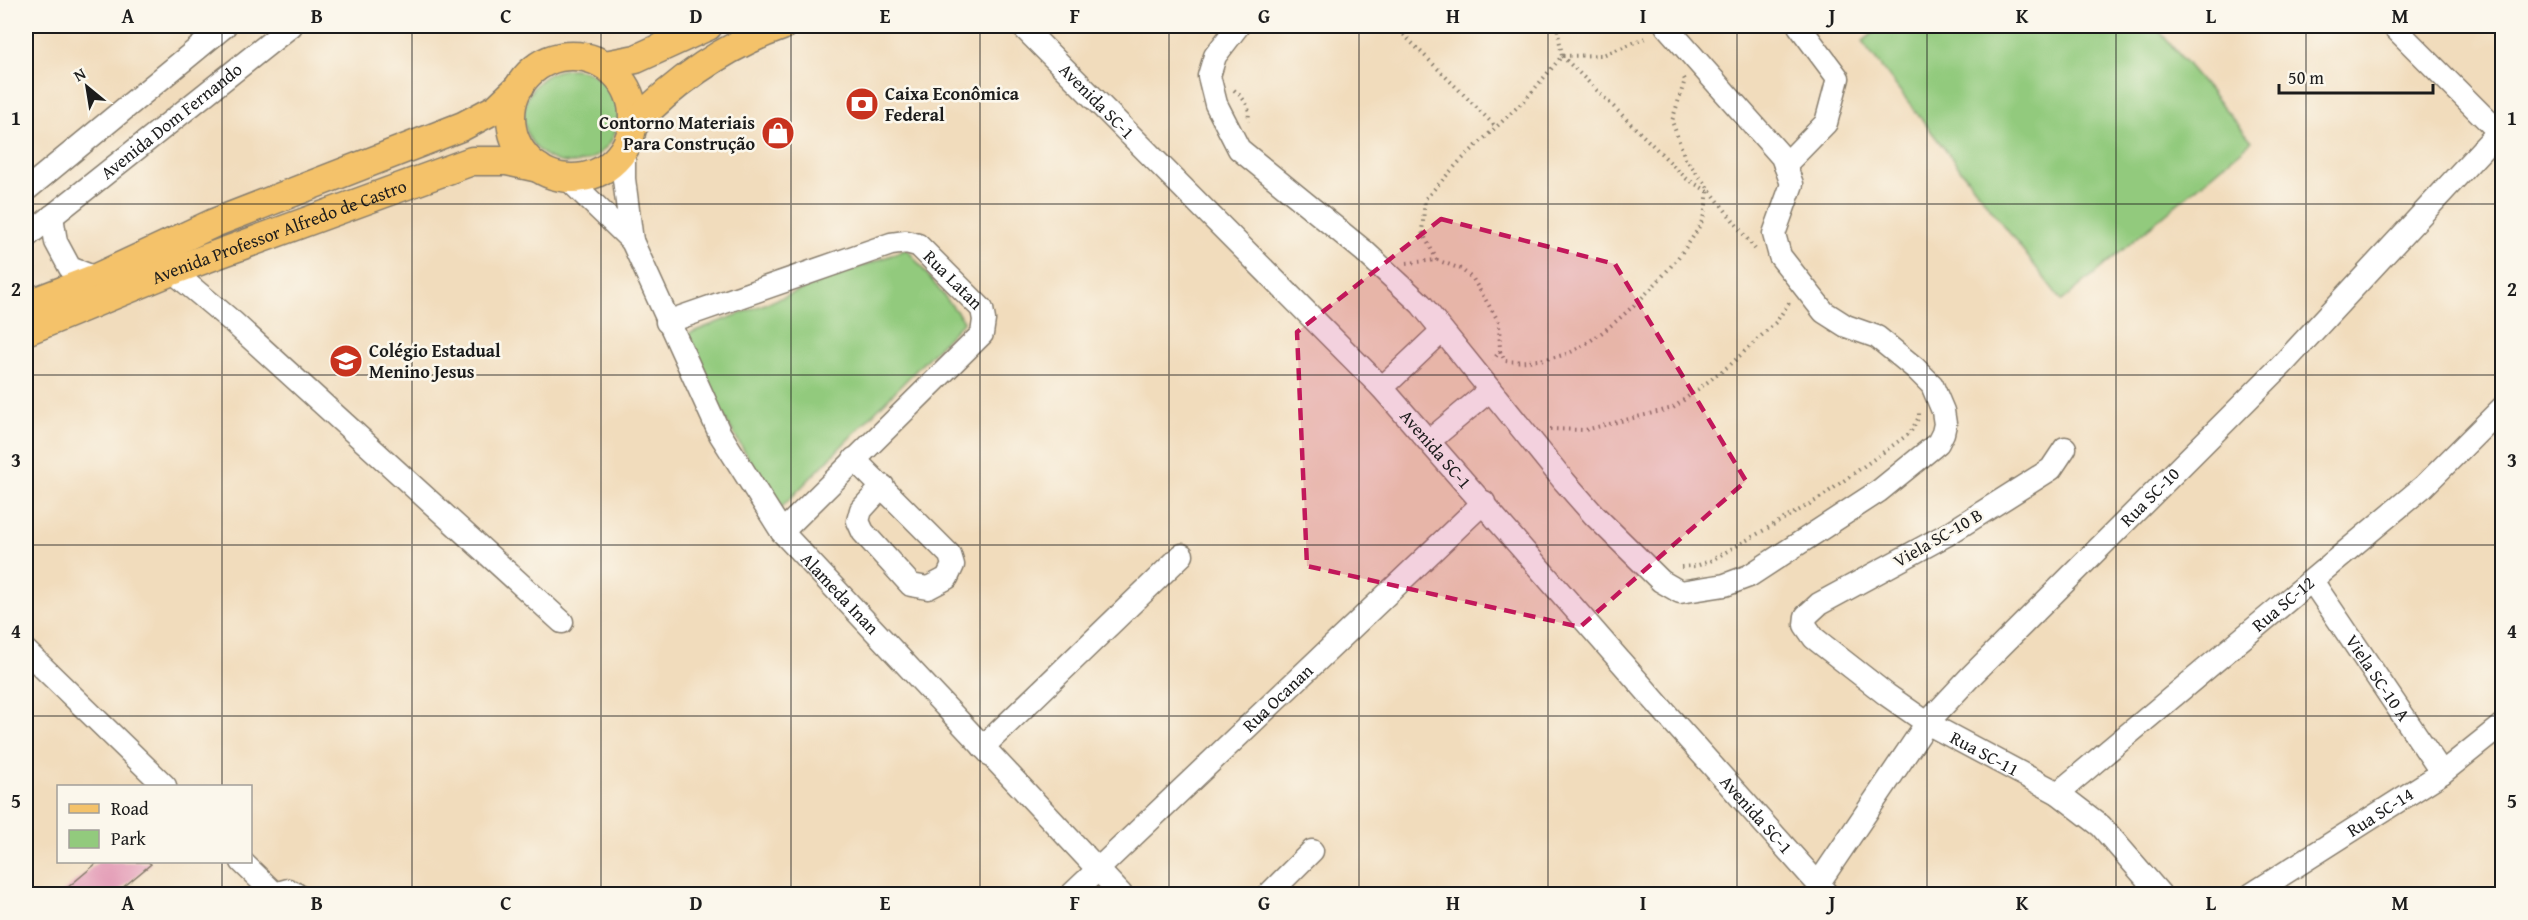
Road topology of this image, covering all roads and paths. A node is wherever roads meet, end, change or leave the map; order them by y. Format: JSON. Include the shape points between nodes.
{"nodes":[{"id":1,"x":225,"y":26,"type":"edge"},
{"id":2,"x":291,"y":26,"type":"edge"},
{"id":3,"x":708,"y":26,"type":"edge"},
{"id":4,"x":782,"y":26,"type":"edge"},
{"id":5,"x":1022,"y":26,"type":"edge"},
{"id":6,"x":1238,"y":26,"type":"edge"},
{"id":7,"x":1395,"y":26,"type":"edge"},
{"id":8,"x":1557,"y":26,"type":"edge"},
{"id":9,"x":1799,"y":26,"type":"edge"},
{"id":10,"x":2393,"y":26,"type":"edge"},
{"id":11,"x":1660,"y":30,"type":"edge"},
{"id":12,"x":1562,"y":56,"type":"junction"},
{"id":13,"x":605,"y":65,"type":"junction"},
{"id":14,"x":1680,"y":72,"type":"dead end"},
{"id":15,"x":520,"y":86,"type":"junction"},
{"id":16,"x":1232,"y":88,"type":"dead end"},
{"id":17,"x":1248,"y":123,"type":"dead end"},
{"id":18,"x":1496,"y":128,"type":"junction"},
{"id":19,"x":2502,"y":132,"type":"edge"},
{"id":20,"x":628,"y":137,"type":"junction"},
{"id":21,"x":1785,"y":165,"type":"junction"},
{"id":22,"x":538,"y":168,"type":"junction"},
{"id":23,"x":567,"y":178,"type":"junction"},
{"id":24,"x":26,"y":190,"type":"edge"},
{"id":25,"x":1708,"y":192,"type":"junction"},
{"id":26,"x":52,"y":216,"type":"junction"},
{"id":27,"x":1737,"y":224,"type":"junction"},
{"id":28,"x":26,"y":237,"type":"edge"},
{"id":29,"x":632,"y":241,"type":"junction"},
{"id":30,"x":1761,"y":258,"type":"dead end"},
{"id":31,"x":1437,"y":260,"type":"junction"},
{"id":32,"x":1406,"y":263,"type":"dead end"},
{"id":33,"x":172,"y":271,"type":"junction"},
{"id":34,"x":96,"y":278,"type":"junction"},
{"id":35,"x":1799,"y":303,"type":"dead end"},
{"id":36,"x":26,"y":305,"type":"edge"},
{"id":37,"x":667,"y":322,"type":"junction"},
{"id":38,"x":26,"y":331,"type":"edge"},
{"id":39,"x":1442,"y":331,"type":"junction"},
{"id":40,"x":1500,"y":351,"type":"junction"},
{"id":41,"x":1488,"y":379,"type":"junction"},
{"id":42,"x":1382,"y":388,"type":"junction"},
{"id":43,"x":1920,"y":400,"type":"dead end"},
{"id":44,"x":2502,"y":408,"type":"edge"},
{"id":45,"x":1542,"y":428,"type":"dead end"},
{"id":46,"x":1430,"y":441,"type":"junction"},
{"id":47,"x":2065,"y":448,"type":"dead end"},
{"id":48,"x":854,"y":459,"type":"junction"},
{"id":49,"x":883,"y":486,"type":"junction"},
{"id":50,"x":1484,"y":502,"type":"junction"},
{"id":51,"x":782,"y":532,"type":"junction"},
{"id":52,"x":1182,"y":555,"type":"dead end"},
{"id":53,"x":1679,"y":567,"type":"dead end"},
{"id":54,"x":2312,"y":581,"type":"junction"},
{"id":55,"x":1804,"y":620,"type":"joint"},
{"id":56,"x":562,"y":622,"type":"dead end"},
{"id":57,"x":26,"y":651,"type":"edge"},
{"id":58,"x":1927,"y":723,"type":"junction"},
{"id":59,"x":2502,"y":725,"type":"edge"},
{"id":60,"x":983,"y":747,"type":"junction"},
{"id":61,"x":2442,"y":774,"type":"junction"},
{"id":62,"x":164,"y":785,"type":"edge"},
{"id":63,"x":2058,"y":793,"type":"junction"},
{"id":64,"x":1312,"y":851,"type":"dead end"},
{"id":65,"x":244,"y":863,"type":"edge"},
{"id":66,"x":1098,"y":870,"type":"junction"},
{"id":67,"x":1822,"y":889,"type":"edge"},
{"id":68,"x":281,"y":894,"type":"edge"},
{"id":69,"x":1072,"y":894,"type":"edge"},
{"id":70,"x":1121,"y":894,"type":"edge"},
{"id":71,"x":1269,"y":894,"type":"edge"},
{"id":72,"x":2160,"y":894,"type":"edge"},
{"id":73,"x":2252,"y":894,"type":"edge"}],
"edges":[{"from":1,"to":24,"type":"street"},
{"from":2,"to":26,"type":"street","name":"Avenida Dom Fernando"},
{"from":3,"to":13,"type":"main road","via":[[636,59]]},
{"from":4,"to":20,"type":"main road","via":[[751,37],[674,86]]},
{"from":5,"to":42,"type":"street","name":"Avenida SC-1"},
{"from":6,"to":39,"type":"street","via":[[1215,56],[1209,76],[1216,104],[1239,149],[1364,251],[1421,304]]},
{"from":7,"to":18,"type":"path"},
{"from":8,"to":12,"type":"path"},
{"from":9,"to":21,"type":"street","via":[[1838,78],[1826,123]]},
{"from":10,"to":19,"type":"street"},
{"from":11,"to":12,"type":"path","via":[[1603,55]]},
{"from":11,"to":21,"type":"street","via":[[1762,133]]},
{"from":12,"to":18,"type":"path"},
{"from":12,"to":25,"type":"path","via":[[1687,179]]},
{"from":13,"to":15,"type":"main road","via":[[576,56],[560,57],[530,73]]},
{"from":13,"to":20,"type":"main road","via":[[622,81],[632,102]]},
{"from":14,"to":27,"type":"path","via":[[1685,80],[1671,121],[1685,158]]},
{"from":15,"to":22,"type":"main road","via":[[512,108],[513,131],[522,152]]},
{"from":15,"to":34,"type":"main road","name":"Avenida Professor Alfredo de Castro","via":[[497,108],[463,126],[214,223]]},
{"from":16,"to":17,"type":"path","via":[[1245,100],[1250,112]]},
{"from":18,"to":31,"type":"path","via":[[1425,199],[1422,232]]},
{"from":19,"to":58,"type":"street","name":"Rua SC-10","via":[[2281,366]]},
{"from":20,"to":23,"type":"main road","via":[[613,162],[584,177]]},
{"from":20,"to":29,"type":"street","name":"Alameda Inan","via":[[624,179]]},
{"from":21,"to":41,"type":"street","via":[[1792,184],[1774,234],[1780,256],[1824,312],[1846,326],[1877,337],[1915,368],[1932,386],[1943,411],[1943,433],[1938,443],[1886,485],[1749,576],[1725,585],[1680,592],[1661,581],[1594,515]]},
{"from":22,"to":23,"type":"main road"},
{"from":22,"to":33,"type":"main road","name":"Avenida Professor Alfredo de Castro","via":[[507,161],[472,161]]},
{"from":23,"to":29,"type":"street","name":"Alameda Inan"},
{"from":25,"to":27,"type":"path"},
{"from":25,"to":40,"type":"path","via":[[1701,225],[1678,257],[1596,338],[1570,353],[1518,362],[1505,361]]},
{"from":26,"to":28,"type":"street","name":"Avenida Dom Fernando"},
{"from":26,"to":34,"type":"street","via":[[56,242],[70,268]]},
{"from":27,"to":30,"type":"path"},
{"from":29,"to":37,"type":"street","name":"Alameda Inan"},
{"from":31,"to":32,"type":"path"},
{"from":31,"to":40,"type":"path","via":[[1461,269],[1477,286],[1498,322]]},
{"from":33,"to":38,"type":"main road","name":"Avenida Professor Alfredo de Castro"},
{"from":33,"to":56,"type":"street"},
{"from":34,"to":36,"type":"main road","name":"Avenida Professor Alfredo de Castro"},
{"from":35,"to":45,"type":"path","via":[[1793,296],[1776,322],[1756,341],[1673,408],[1585,430]]},
{"from":37,"to":48,"type":"street","name":"Rua Latan","via":[[891,244],[918,245],[982,309],[982,334]]},
{"from":37,"to":51,"type":"street","name":"Alameda Inan","via":[[720,434]]},
{"from":39,"to":41,"type":"street"},
{"from":39,"to":42,"type":"street"},
{"from":40,"to":41,"type":"path"},
{"from":41,"to":46,"type":"street"},
{"from":42,"to":46,"type":"street","name":"Avenida SC-1"},
{"from":43,"to":53,"type":"path","via":[[1919,417],[1910,433],[1827,494],[1710,561]]},
{"from":44,"to":54,"type":"street","name":"Rua SC-12","via":[[2424,486]]},
{"from":46,"to":50,"type":"street","name":"Avenida SC-1"},
{"from":47,"to":55,"type":"street","name":"Viela SC-10 B","via":[[2051,470],[1948,534],[1819,604]]},
{"from":48,"to":49,"type":"street"},
{"from":48,"to":51,"type":"street","name":"Rua Latan"},
{"from":49,"to":49,"type":"street","via":[[950,555],[953,565],[946,578],[928,588],[911,585],[863,532],[858,520],[861,510]]},
{"from":50,"to":66,"type":"street","name":"Rua Ocanan"},
{"from":50,"to":67,"type":"street","name":"Avenida SC-1"},
{"from":51,"to":60,"type":"street","name":"Alameda Inan"},
{"from":52,"to":60,"type":"street"},
{"from":54,"to":61,"type":"street","name":"Viela SC-10 A"},
{"from":54,"to":63,"type":"street","name":"Rua SC-12"},
{"from":55,"to":58,"type":"street","name":"Rua SC-11","via":[[1814,638]]},
{"from":57,"to":62,"type":"street"},
{"from":58,"to":63,"type":"street","name":"Rua SC-11"},
{"from":58,"to":67,"type":"street","name":"Rua SC-10"},
{"from":59,"to":61,"type":"street","name":"Rua SC-14"},
{"from":60,"to":66,"type":"street","name":"Alameda Inan"},
{"from":61,"to":73,"type":"street","name":"Rua SC-14"},
{"from":63,"to":72,"type":"street","name":"Rua SC-11","via":[[2101,826]]},
{"from":64,"to":71,"type":"street"},
{"from":65,"to":68,"type":"street"},
{"from":66,"to":69,"type":"street","name":"Rua Ocanan"},
{"from":66,"to":70,"type":"street","name":"Alameda Inan"}]}
